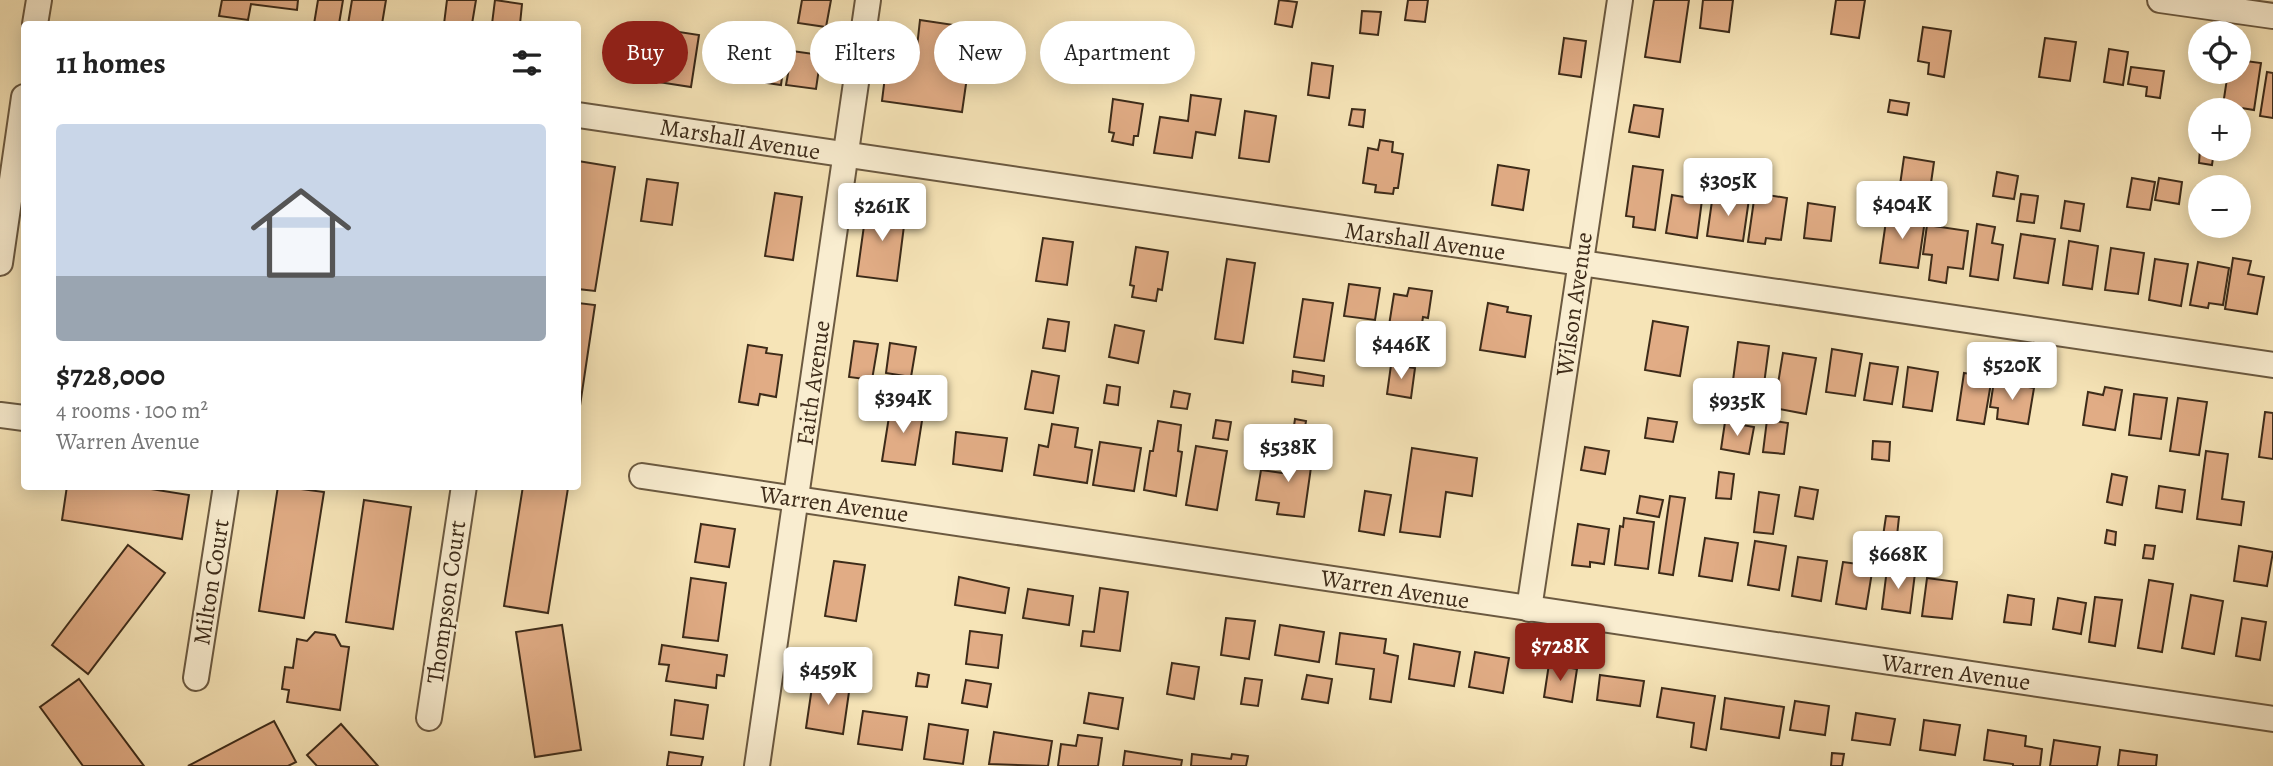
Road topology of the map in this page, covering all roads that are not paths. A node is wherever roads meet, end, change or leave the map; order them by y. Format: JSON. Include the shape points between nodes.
{"nodes":[{"id":1,"x":39,"y":0,"type":"edge"},
{"id":2,"x":868,"y":0,"type":"edge"},
{"id":3,"x":1620,"y":0,"type":"edge"},
{"id":4,"x":2160,"y":0,"type":"edge"},
{"id":5,"x":2273,"y":16,"type":"edge"},
{"id":6,"x":36,"y":21,"type":"edge"},
{"id":7,"x":21,"y":112,"type":"edge"},
{"id":8,"x":581,"y":115,"type":"edge"},
{"id":9,"x":845,"y":156,"type":"junction"},
{"id":10,"x":5,"y":191,"type":"edge"},
{"id":11,"x":0,"y":263,"type":"edge"},
{"id":12,"x":1580,"y":264,"type":"junction"},
{"id":13,"x":2273,"y":365,"type":"edge"},
{"id":14,"x":0,"y":415,"type":"edge"},
{"id":15,"x":21,"y":418,"type":"edge"},
{"id":16,"x":642,"y":476,"type":"dead end"},
{"id":17,"x":225,"y":490,"type":"edge"},
{"id":18,"x":463,"y":490,"type":"edge"},
{"id":19,"x":796,"y":498,"type":"junction"},
{"id":20,"x":1529,"y":609,"type":"junction"},
{"id":21,"x":196,"y":678,"type":"dead end"},
{"id":22,"x":429,"y":718,"type":"dead end"},
{"id":23,"x":2273,"y":719,"type":"edge"},
{"id":24,"x":757,"y":766,"type":"edge"}],
"edges":[{"from":1,"to":6,"type":"street"},
{"from":2,"to":9,"type":"street","name":"Faith Avenue"},
{"from":3,"to":12,"type":"street","name":"Wilson Avenue"},
{"from":4,"to":5,"type":"street"},
{"from":7,"to":10,"type":"street"},
{"from":8,"to":9,"type":"street","name":"Marshall Avenue"},
{"from":9,"to":12,"type":"street","name":"Marshall Avenue"},
{"from":9,"to":19,"type":"street","name":"Faith Avenue"},
{"from":10,"to":11,"type":"street"},
{"from":12,"to":13,"type":"street","name":"Marshall Avenue"},
{"from":12,"to":20,"type":"street","name":"Wilson Avenue"},
{"from":14,"to":15,"type":"street"},
{"from":16,"to":19,"type":"street","name":"Warren Avenue"},
{"from":17,"to":21,"type":"street","name":"Milton Court"},
{"from":18,"to":22,"type":"street","name":"Thompson Court"},
{"from":19,"to":20,"type":"street","name":"Warren Avenue"},
{"from":19,"to":24,"type":"street","name":"Faith Avenue"},
{"from":20,"to":23,"type":"street","name":"Warren Avenue"}]}
